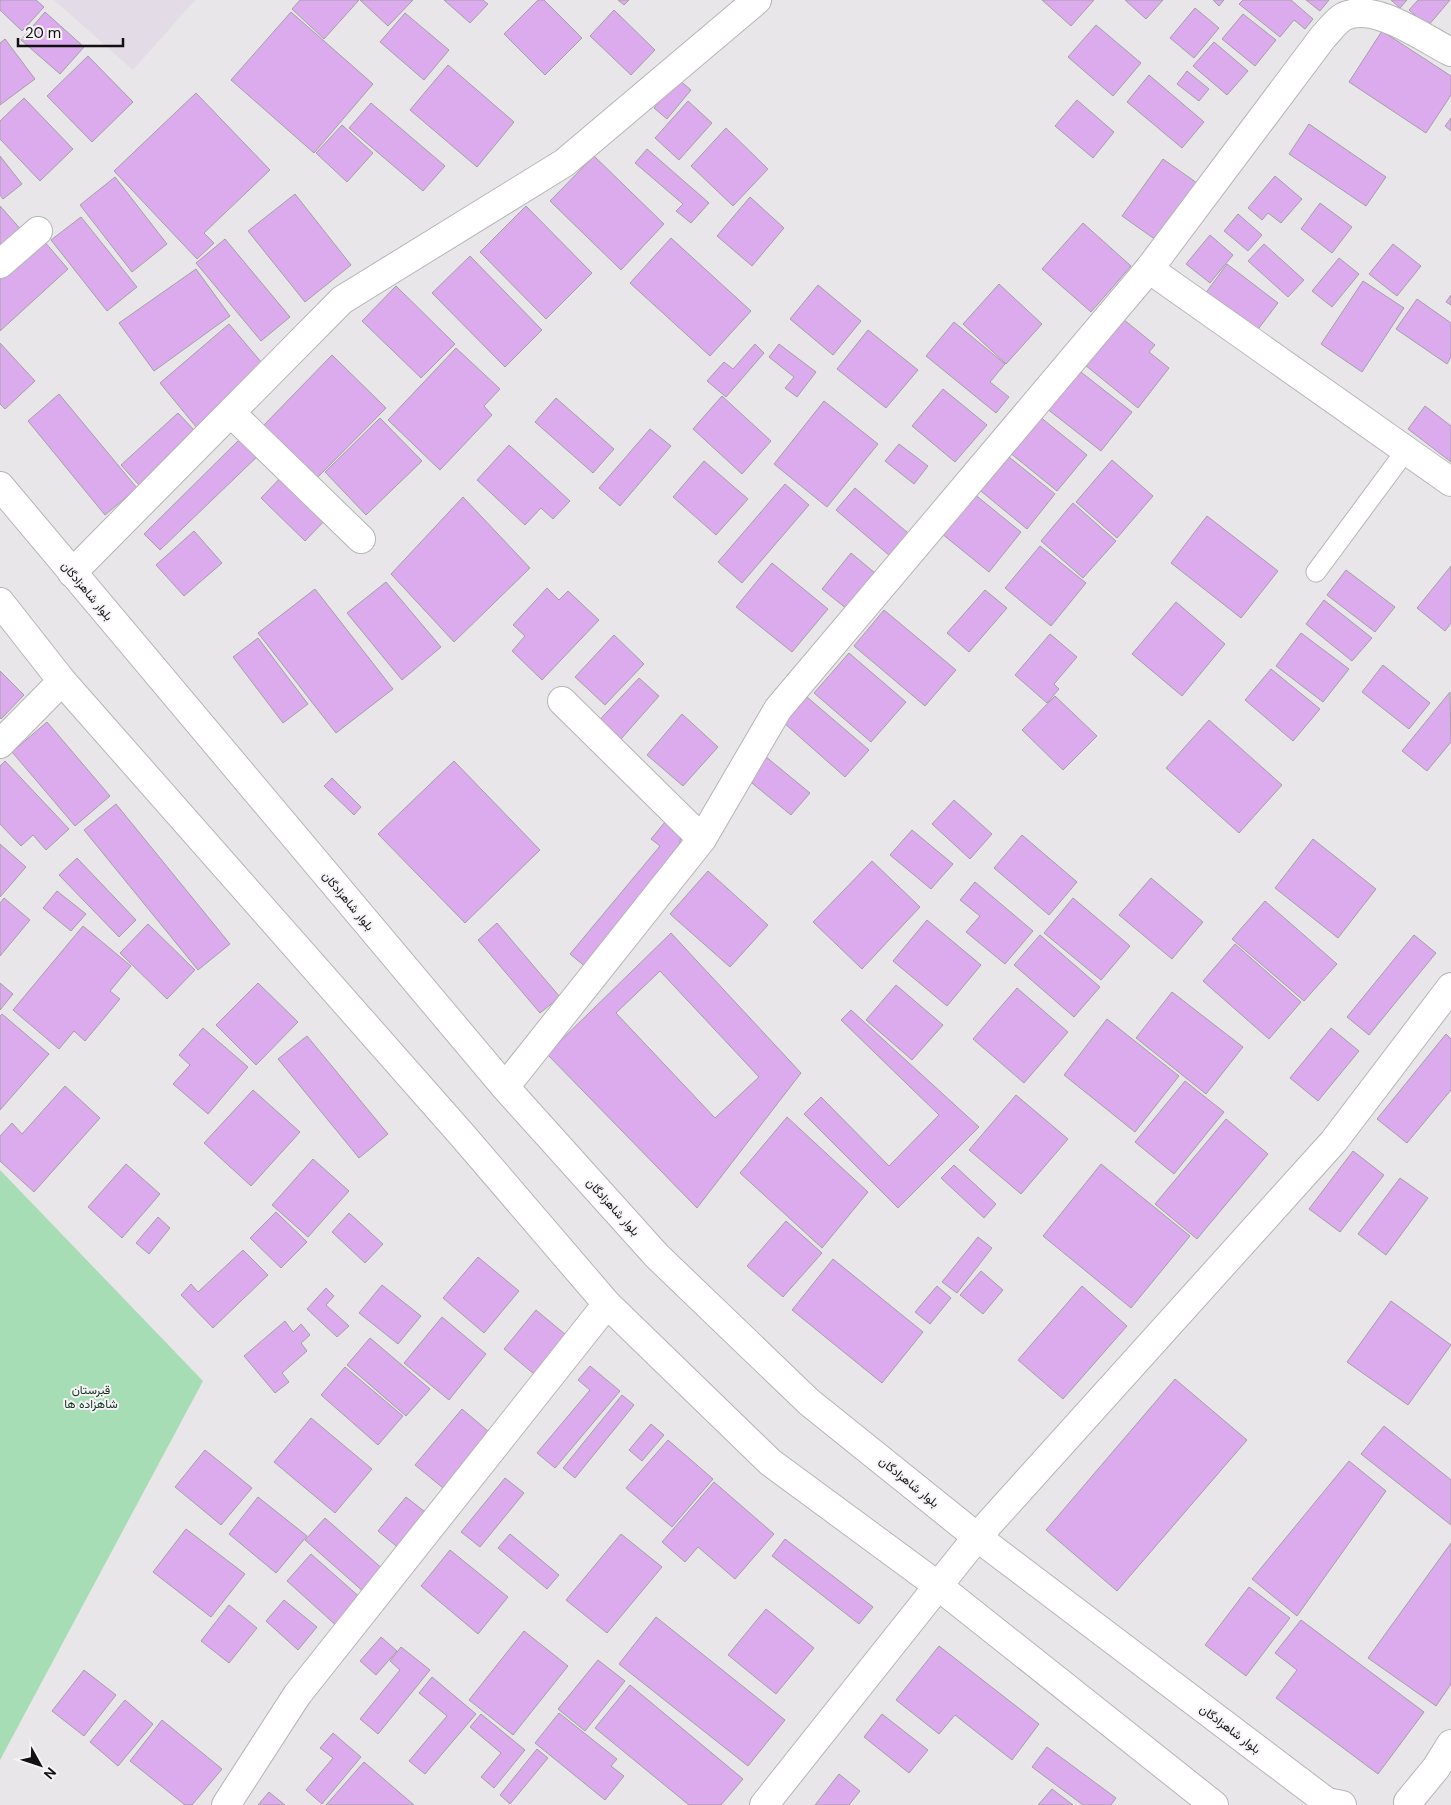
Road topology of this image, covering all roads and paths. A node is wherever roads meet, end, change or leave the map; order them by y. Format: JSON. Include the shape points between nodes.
{"nodes":[{"id":1,"x":757,"y":0,"type":"edge"},
{"id":2,"x":1451,"y":52,"type":"edge"},
{"id":3,"x":38,"y":231,"type":"dead end"},
{"id":4,"x":0,"y":264,"type":"edge"},
{"id":5,"x":1149,"y":269,"type":"junction"},
{"id":6,"x":231,"y":413,"type":"junction"},
{"id":7,"x":1407,"y":449,"type":"junction"},
{"id":8,"x":1451,"y":482,"type":"edge"},
{"id":9,"x":0,"y":486,"type":"edge"},
{"id":10,"x":361,"y":539,"type":"dead end"},
{"id":11,"x":1316,"y":572,"type":"dead end"},
{"id":12,"x":72,"y":573,"type":"junction"},
{"id":13,"x":0,"y":602,"type":"edge"},
{"id":14,"x":62,"y":681,"type":"junction"},
{"id":15,"x":562,"y":702,"type":"dead end"},
{"id":16,"x":0,"y":744,"type":"edge"},
{"id":17,"x":702,"y":840,"type":"junction"},
{"id":18,"x":1451,"y":987,"type":"edge"},
{"id":19,"x":505,"y":1087,"type":"junction"},
{"id":20,"x":606,"y":1304,"type":"junction"},
{"id":21,"x":977,"y":1537,"type":"junction"},
{"id":22,"x":937,"y":1585,"type":"junction"},
{"id":23,"x":1451,"y":1744,"type":"edge"},
{"id":24,"x":1404,"y":1804,"type":"edge"},
{"id":25,"x":226,"y":1805,"type":"edge"},
{"id":26,"x":764,"y":1805,"type":"edge"},
{"id":27,"x":1214,"y":1805,"type":"edge"},
{"id":28,"x":1342,"y":1805,"type":"edge"}],
"edges":[{"from":1,"to":6,"type":"street","via":[[564,163],[342,300]]},
{"from":2,"to":5,"type":"street","via":[[1379,15],[1364,12],[1342,17],[1323,36]]},
{"from":3,"to":4,"type":"street"},
{"from":5,"to":7,"type":"street"},
{"from":5,"to":17,"type":"street","via":[[778,709]]},
{"from":6,"to":10,"type":"street"},
{"from":6,"to":12,"type":"street"},
{"from":7,"to":8,"type":"street"},
{"from":7,"to":11,"type":"lane"},
{"from":9,"to":12,"type":"street","name":"بلوار شاهزادگان"},
{"from":12,"to":19,"type":"street","name":"بلوار شاهزادگان"},
{"from":13,"to":14,"type":"street"},
{"from":14,"to":16,"type":"street"},
{"from":14,"to":20,"type":"street"},
{"from":15,"to":17,"type":"street"},
{"from":17,"to":19,"type":"street"},
{"from":18,"to":21,"type":"street","via":[[1334,1141]]},
{"from":19,"to":21,"type":"street","name":"بلوار شاهزادگان","via":[[657,1256],[809,1402]]},
{"from":20,"to":22,"type":"street","via":[[770,1462]]},
{"from":20,"to":25,"type":"street","via":[[296,1695]]},
{"from":21,"to":22,"type":"street"},
{"from":21,"to":28,"type":"street","name":"بلوار شاهزادگان","via":[[1327,1802]]},
{"from":22,"to":26,"type":"street"},
{"from":22,"to":27,"type":"street"},
{"from":23,"to":24,"type":"street","via":[[1436,1768]]}]}
